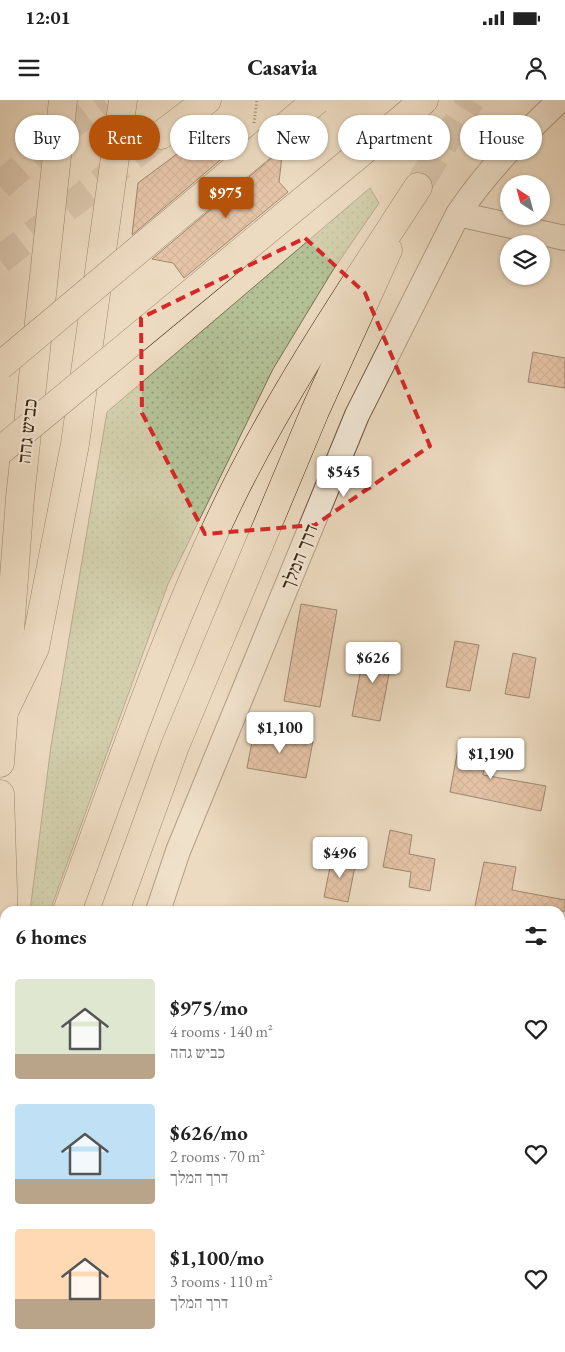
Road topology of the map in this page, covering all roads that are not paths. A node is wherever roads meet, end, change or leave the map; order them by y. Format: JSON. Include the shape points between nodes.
{"nodes":[{"id":1,"x":64,"y":100,"type":"edge"},
{"id":2,"x":123,"y":100,"type":"edge"},
{"id":3,"x":207,"y":100,"type":"edge"},
{"id":4,"x":317,"y":100,"type":"edge"},
{"id":5,"x":560,"y":100,"type":"edge"},
{"id":6,"x":417,"y":106,"type":"edge"},
{"id":7,"x":161,"y":135,"type":"tunnel mouth"},
{"id":8,"x":458,"y":214,"type":"junction"},
{"id":9,"x":565,"y":238,"type":"edge"},
{"id":10,"x":0,"y":366,"type":"edge"},
{"id":11,"x":0,"y":452,"type":"edge"},
{"id":12,"x":3,"y":714,"type":"junction"},
{"id":13,"x":0,"y":763,"type":"edge"},
{"id":14,"x":0,"y":794,"type":"edge"},
{"id":15,"x":3,"y":906,"type":"edge"},
{"id":16,"x":69,"y":906,"type":"edge"},
{"id":17,"x":117,"y":906,"type":"edge"},
{"id":18,"x":160,"y":906,"type":"edge"}],
"edges":[{"from":1,"to":12,"type":"highway","name":"כביש גהה","via":[[21,488]]},
{"from":2,"to":12,"type":"highway","via":[[75,444],[36,648]]},
{"from":3,"to":7,"type":"highway"},
{"from":4,"to":10,"type":"highway","bridge":true},
{"from":5,"to":8,"type":"street","name":"דרך המלך","via":[[501,156]]},
{"from":6,"to":11,"type":"highway","bridge":true},
{"from":8,"to":9,"type":"street"},
{"from":8,"to":18,"type":"street","name":"דרך המלך","via":[[357,415],[178,851]]},
{"from":12,"to":13,"type":"highway","name":"כביש גהה"},
{"from":14,"to":15,"type":"highway"},
{"from":16,"to":17,"type":"highway","via":[[146,698],[198,568],[234,492],[275,414],[420,184],[367,292],[232,606],[174,746]]}]}
